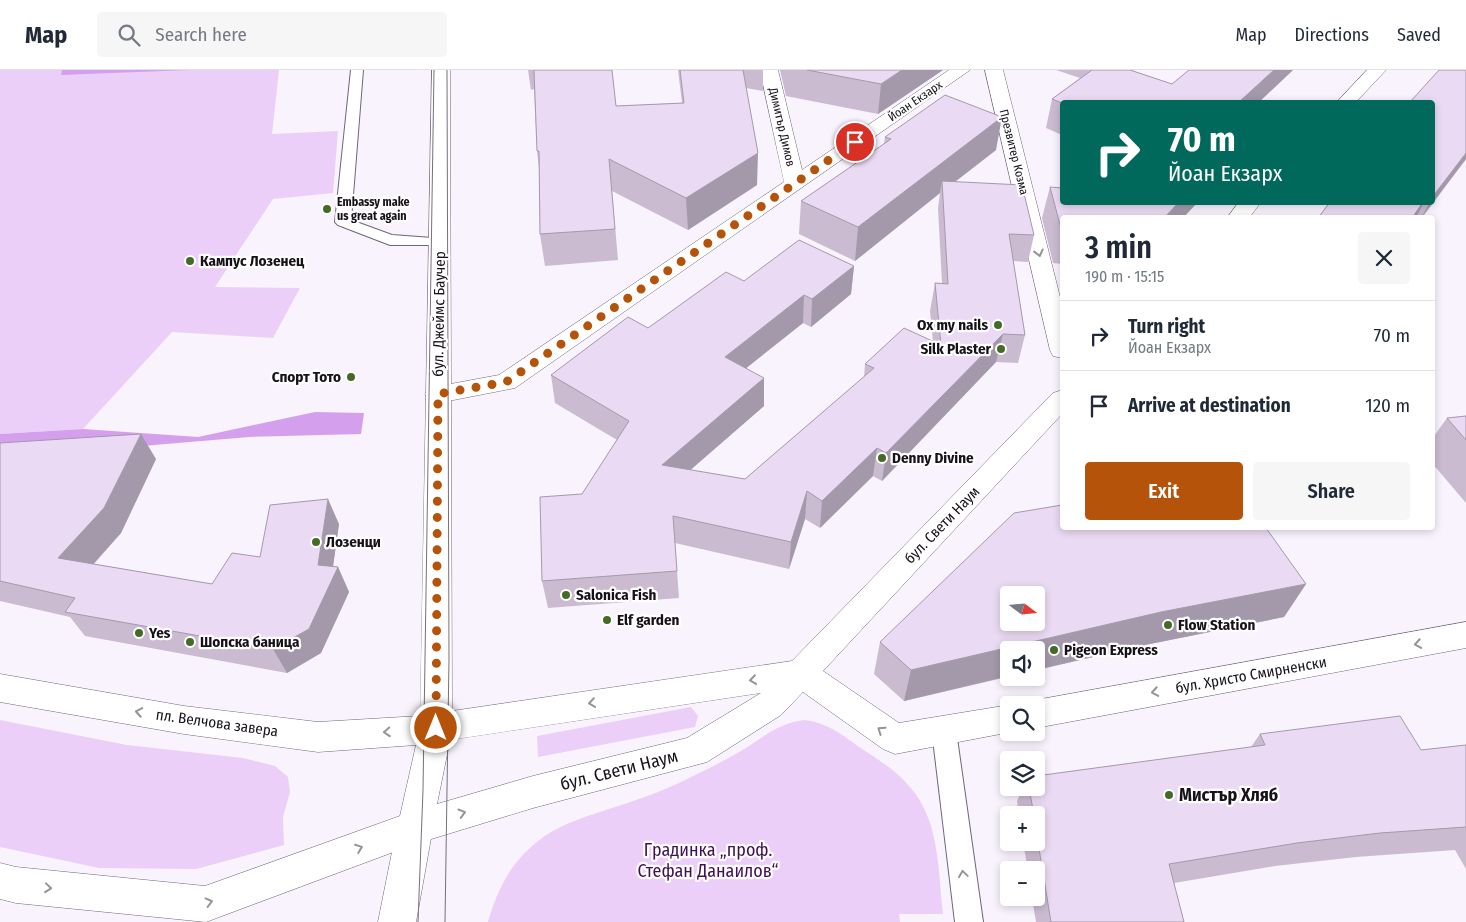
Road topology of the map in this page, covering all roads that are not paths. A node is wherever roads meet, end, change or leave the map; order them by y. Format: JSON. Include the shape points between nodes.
{"nodes":[{"id":1,"x":357,"y":70,"type":"edge"},
{"id":2,"x":440,"y":70,"type":"edge"},
{"id":3,"x":770,"y":70,"type":"edge"},
{"id":4,"x":961,"y":70,"type":"edge"},
{"id":5,"x":994,"y":70,"type":"edge"},
{"id":6,"x":1377,"y":70,"type":"edge"},
{"id":7,"x":1348,"y":100,"type":"edge"},
{"id":8,"x":795,"y":184,"type":"junction"},
{"id":9,"x":1248,"y":205,"type":"edge"},
{"id":10,"x":1240,"y":215,"type":"edge"},
{"id":11,"x":440,"y":242,"type":"junction"},
{"id":12,"x":1060,"y":342,"type":"edge"},
{"id":13,"x":438,"y":394,"type":"junction"},
{"id":14,"x":1060,"y":401,"type":"edge"},
{"id":15,"x":1466,"y":636,"type":"edge"},
{"id":16,"x":801,"y":673,"type":"junction"},
{"id":17,"x":0,"y":688,"type":"edge"},
{"id":18,"x":1045,"y":712,"type":"edge"},
{"id":19,"x":1000,"y":721,"type":"edge"},
{"id":20,"x":436,"y":728,"type":"junction"},
{"id":21,"x":944,"y":731,"type":"junction"},
{"id":22,"x":415,"y":827,"type":"junction"},
{"id":23,"x":0,"y":881,"type":"edge"},
{"id":24,"x":397,"y":922,"type":"edge"},
{"id":25,"x":970,"y":922,"type":"edge"}],
"edges":[{"from":1,"to":11,"type":"lane","via":[[343,222],[390,240]]},
{"from":2,"to":11,"type":"street","name":"бул. Джеймс Баучер"},
{"from":3,"to":8,"type":"street","name":"Димитър Димов"},
{"from":4,"to":8,"type":"street","name":"Йоан Екзарх"},
{"from":5,"to":12,"type":"street","name":"Презвитер Козма","one_way":true},
{"from":6,"to":7,"type":"street"},
{"from":8,"to":13,"type":"street","name":"Йоан Екзарх","via":[[506,382]]},
{"from":9,"to":10,"type":"street"},
{"from":11,"to":13,"type":"street","name":"бул. Джеймс Баучер"},
{"from":13,"to":20,"type":"street","name":"бул. Джеймс Баучер"},
{"from":14,"to":16,"type":"street","name":"бул. Свети Наум"},
{"from":15,"to":18,"type":"street","name":"бул. Христо Смирненски","one_way":true},
{"from":16,"to":20,"type":"street","one_way":true},
{"from":21,"to":16,"type":"street","one_way":true,"via":[[895,739]]},
{"from":22,"to":16,"type":"street","name":"бул. Свети Наум","one_way":true,"via":[[533,792],[694,751],[770,704]]},
{"from":20,"to":17,"type":"street","name":"пл. Велчова завера","one_way":true,"via":[[318,737],[184,720]]},
{"from":19,"to":21,"type":"street"},
{"from":20,"to":22,"type":"street","name":"бул. Джеймс Баучер"},
{"from":25,"to":21,"type":"lane","one_way":true},
{"from":23,"to":22,"type":"street","one_way":true,"via":[[205,904]]},
{"from":22,"to":24,"type":"street","name":"бул. Джеймс Баучер"}]}
